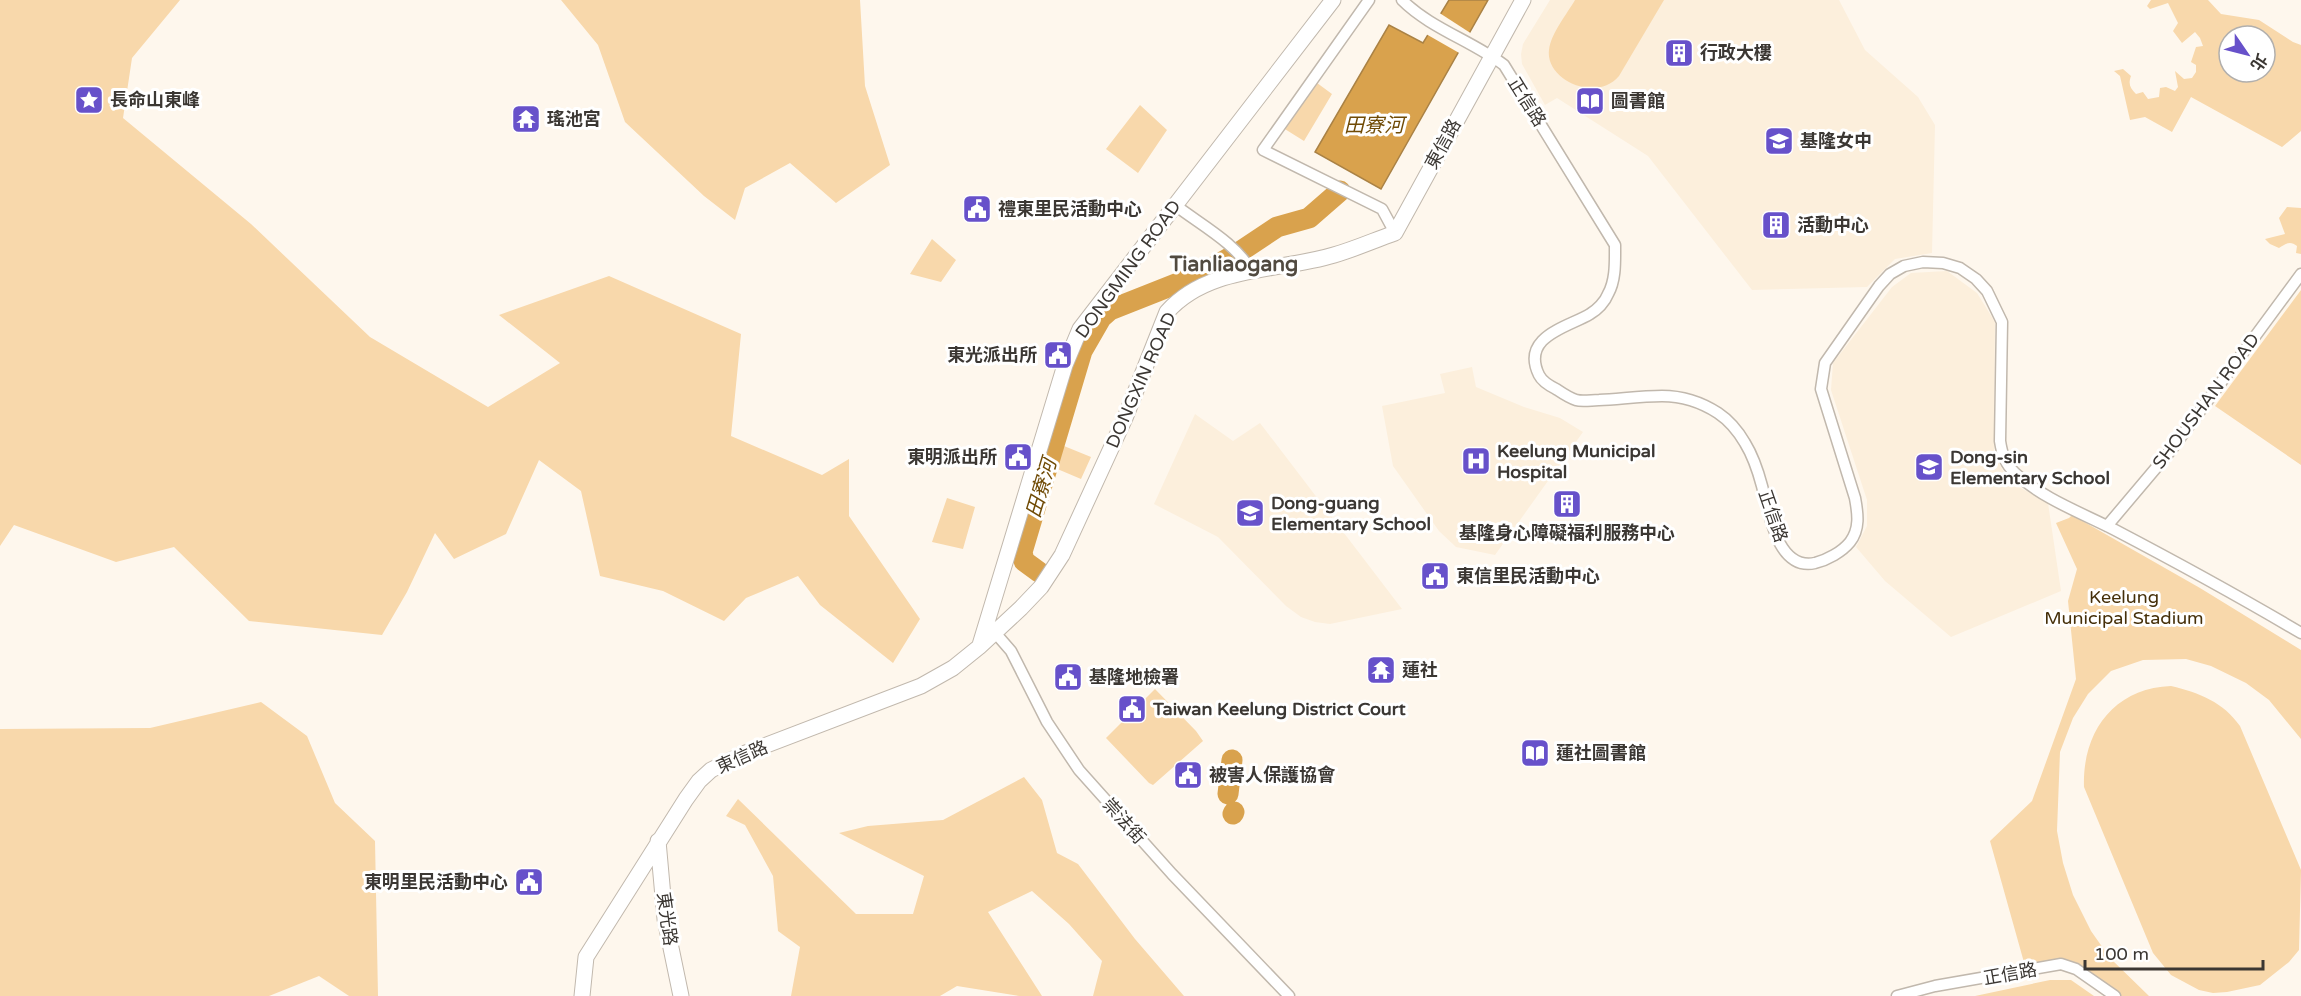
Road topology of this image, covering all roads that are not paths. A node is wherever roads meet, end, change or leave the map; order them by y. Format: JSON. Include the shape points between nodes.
{"nodes":[{"id":1,"x":1333,"y":0,"type":"edge"},
{"id":2,"x":1369,"y":0,"type":"edge"},
{"id":3,"x":1402,"y":0,"type":"edge"},
{"id":4,"x":1523,"y":0,"type":"edge"},
{"id":5,"x":1491,"y":55,"type":"junction"},
{"id":6,"x":1175,"y":205,"type":"junction"},
{"id":7,"x":1395,"y":233,"type":"junction"},
{"id":8,"x":1249,"y":265,"type":"junction"},
{"id":9,"x":2301,"y":274,"type":"edge"},
{"id":10,"x":2107,"y":526,"type":"junction"},
{"id":11,"x":991,"y":629,"type":"junction"},
{"id":12,"x":2301,"y":633,"type":"edge"},
{"id":13,"x":979,"y":647,"type":"joint"},
{"id":14,"x":658,"y":841,"type":"junction"},
{"id":15,"x":1924,"y":993,"type":"edge"},
{"id":16,"x":582,"y":996,"type":"edge"},
{"id":17,"x":681,"y":996,"type":"edge"},
{"id":18,"x":1289,"y":996,"type":"edge"},
{"id":19,"x":1897,"y":996,"type":"edge"},
{"id":20,"x":2115,"y":996,"type":"edge"}],
"edges":[{"from":1,"to":6,"type":"main road","name":"DONGMING ROAD"},
{"from":2,"to":7,"type":"street","via":[[1263,150],[1382,209]]},
{"from":3,"to":5,"type":"street","name":"正信路","via":[[1429,21]]},
{"from":4,"to":5,"type":"main road"},
{"from":5,"to":7,"type":"main road","name":"東信路"},
{"from":5,"to":10,"type":"street","name":"正信路","via":[[1503,65],[1615,245],[1609,294],[1590,314],[1560,327],[1539,345],[1536,364],[1539,376],[1548,385],[1577,401],[1663,396],[1683,398],[1718,414],[1733,425],[1746,443],[1782,547],[1797,562],[1821,561],[1850,543],[1858,516],[1856,498],[1821,389],[1825,363],[1890,274],[1904,266],[1943,262],[1976,279],[1987,291],[2002,322],[2000,441],[2008,466],[2028,484]]},
{"from":6,"to":8,"type":"street","via":[[1231,246]]},
{"from":6,"to":11,"type":"main road","name":"DONGMING ROAD","via":[[1080,329],[1065,364]]},
{"from":7,"to":8,"type":"main road","name":"DONGXIN ROAD","via":[[1334,256]]},
{"from":8,"to":11,"type":"main road","name":"DONGXIN ROAD","via":[[1197,287],[1167,312],[1125,418],[1062,555],[1041,587]]},
{"from":9,"to":10,"type":"street","name":"SHOUSHAN ROAD","via":[[2172,448]]},
{"from":10,"to":12,"type":"street","name":"正信路"},
{"from":11,"to":13,"type":"main road","name":"DONGMING ROAD"},
{"from":11,"to":18,"type":"street","name":"崇法街","via":[[1011,651],[1047,722],[1079,770]]},
{"from":13,"to":14,"type":"main road","name":"東信路","via":[[921,686],[711,770],[699,781]]},
{"from":14,"to":16,"type":"main road","name":"東信路","via":[[586,957]]},
{"from":14,"to":17,"type":"main road","name":"東光路","via":[[664,919]]},
{"from":15,"to":19,"type":"street","name":"正信路"},
{"from":15,"to":20,"type":"street","name":"正信路","via":[[1935,986],[2061,964],[2076,969]]}]}
